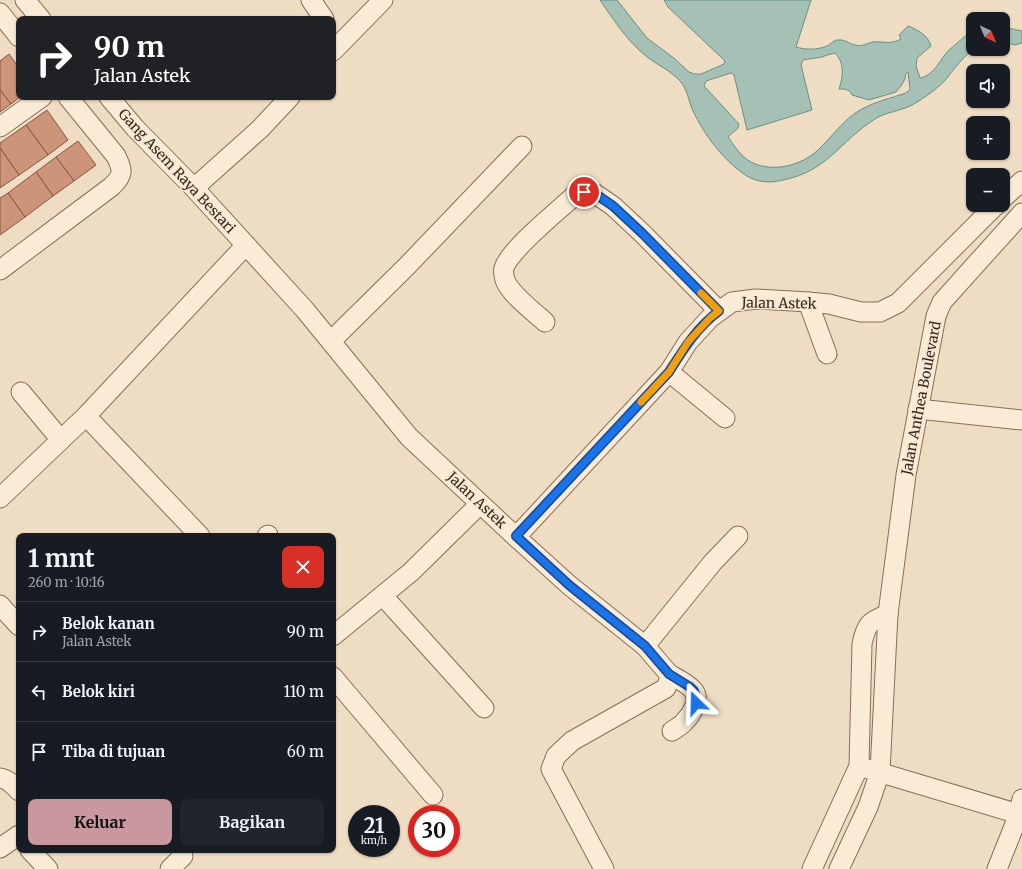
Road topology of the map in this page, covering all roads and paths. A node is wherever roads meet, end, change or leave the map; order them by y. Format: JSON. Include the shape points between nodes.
{"nodes":[{"id":1,"x":25,"y":0,"type":"edge"},
{"id":2,"x":312,"y":0,"type":"edge"},
{"id":3,"x":383,"y":0,"type":"edge"},
{"id":4,"x":0,"y":13,"type":"edge"},
{"id":5,"x":38,"y":16,"type":"edge"},
{"id":6,"x":322,"y":16,"type":"edge"},
{"id":7,"x":16,"y":33,"type":"edge"},
{"id":8,"x":336,"y":42,"type":"edge"},
{"id":9,"x":38,"y":100,"type":"edge"},
{"id":10,"x":70,"y":100,"type":"edge"},
{"id":11,"x":111,"y":100,"type":"edge"},
{"id":12,"x":287,"y":100,"type":"edge"},
{"id":13,"x":0,"y":127,"type":"edge"},
{"id":14,"x":522,"y":146,"type":"dead end"},
{"id":15,"x":1022,"y":181,"type":"edge"},
{"id":16,"x":194,"y":188,"type":"junction"},
{"id":17,"x":1010,"y":192,"type":"edge"},
{"id":18,"x":989,"y":212,"type":"edge"},
{"id":19,"x":1022,"y":213,"type":"edge"},
{"id":20,"x":246,"y":244,"type":"junction"},
{"id":21,"x":0,"y":270,"type":"edge"},
{"id":22,"x":808,"y":302,"type":"junction"},
{"id":23,"x":719,"y":311,"type":"junction"},
{"id":24,"x":545,"y":322,"type":"dead end"},
{"id":25,"x":331,"y":341,"type":"junction"},
{"id":26,"x":827,"y":354,"type":"dead end"},
{"id":27,"x":669,"y":372,"type":"junction"},
{"id":28,"x":21,"y":392,"type":"dead end"},
{"id":29,"x":918,"y":409,"type":"junction"},
{"id":30,"x":86,"y":416,"type":"junction"},
{"id":31,"x":725,"y":418,"type":"dead end"},
{"id":32,"x":1022,"y":420,"type":"edge"},
{"id":33,"x":61,"y":440,"type":"junction"},
{"id":34,"x":0,"y":498,"type":"edge"},
{"id":35,"x":480,"y":504,"type":"junction"},
{"id":36,"x":197,"y":533,"type":"edge"},
{"id":37,"x":516,"y":536,"type":"junction"},
{"id":38,"x":738,"y":536,"type":"dead end"},
{"id":39,"x":383,"y":596,"type":"junction"},
{"id":40,"x":0,"y":605,"type":"edge"},
{"id":41,"x":888,"y":614,"type":"junction"},
{"id":42,"x":16,"y":623,"type":"edge"},
{"id":43,"x":336,"y":634,"type":"edge"},
{"id":44,"x":645,"y":646,"type":"junction"},
{"id":45,"x":669,"y":674,"type":"junction"},
{"id":46,"x":336,"y":681,"type":"edge"},
{"id":47,"x":484,"y":708,"type":"dead end"},
{"id":48,"x":672,"y":731,"type":"dead end"},
{"id":49,"x":859,"y":766,"type":"junction"},
{"id":50,"x":880,"y":772,"type":"junction"},
{"id":51,"x":0,"y":778,"type":"edge"},
{"id":52,"x":16,"y":787,"type":"edge"},
{"id":53,"x":433,"y":794,"type":"dead end"},
{"id":54,"x":1021,"y":809,"type":"edge"},
{"id":55,"x":16,"y":842,"type":"edge"},
{"id":56,"x":0,"y":848,"type":"edge"},
{"id":57,"x":33,"y":853,"type":"edge"},
{"id":58,"x":48,"y":869,"type":"edge"},
{"id":59,"x":604,"y":869,"type":"edge"},
{"id":60,"x":812,"y":869,"type":"edge"},
{"id":61,"x":839,"y":869,"type":"edge"},
{"id":62,"x":997,"y":869,"type":"edge"}],
"edges":[{"from":1,"to":5,"type":"street"},
{"from":2,"to":6,"type":"street"},
{"from":3,"to":8,"type":"street"},
{"from":4,"to":7,"type":"street"},
{"from":9,"to":13,"type":"street"},
{"from":10,"to":21,"type":"street","via":[[116,156],[122,168],[121,174],[112,187]]},
{"from":11,"to":16,"type":"street","name":"Gang Asem Raya Bestari"},
{"from":12,"to":16,"type":"street","via":[[260,129]]},
{"from":14,"to":25,"type":"street"},
{"from":15,"to":17,"type":"street"},
{"from":16,"to":20,"type":"street","name":"Gang Asem Raya Bestari"},
{"from":18,"to":22,"type":"street","name":"Jalan Astek","via":[[898,303],[880,312],[861,312]]},
{"from":19,"to":29,"type":"street","name":"Jalan Anthea Boulevard","via":[[942,302],[936,316]]},
{"from":20,"to":25,"type":"street","name":"Jalan Astek"},
{"from":20,"to":30,"type":"street"},
{"from":22,"to":23,"type":"street","name":"Jalan Astek","via":[[745,300],[732,302]]},
{"from":22,"to":26,"type":"street"},
{"from":23,"to":24,"type":"street","via":[[613,206],[594,193],[584,192],[574,196],[522,243],[504,269],[505,280],[516,295]]},
{"from":23,"to":27,"type":"street","name":"Jalan Astek","via":[[688,342]]},
{"from":25,"to":35,"type":"street","name":"Jalan Astek","via":[[408,437]]},
{"from":27,"to":31,"type":"street"},
{"from":27,"to":37,"type":"street","name":"Jalan Astek"},
{"from":28,"to":33,"type":"street"},
{"from":29,"to":32,"type":"street"},
{"from":29,"to":41,"type":"street","name":"Jalan Anthea Boulevard","via":[[906,474]]},
{"from":30,"to":33,"type":"street"},
{"from":30,"to":36,"type":"street"},
{"from":33,"to":34,"type":"street"},
{"from":35,"to":37,"type":"street","name":"Jalan Astek"},
{"from":35,"to":39,"type":"street"},
{"from":37,"to":44,"type":"street","via":[[569,585]]},
{"from":38,"to":44,"type":"street","via":[[713,562]]},
{"from":39,"to":43,"type":"street"},
{"from":39,"to":47,"type":"street"},
{"from":40,"to":42,"type":"street"},
{"from":41,"to":49,"type":"street","via":[[873,620],[863,640]]},
{"from":41,"to":50,"type":"street","name":"Jalan Anthea Boulevard"},
{"from":44,"to":45,"type":"street"},
{"from":45,"to":48,"type":"street","via":[[690,687],[696,697],[690,716]]},
{"from":45,"to":59,"type":"street","via":[[666,688],[572,741],[553,762],[551,769]]},
{"from":46,"to":53,"type":"street"},
{"from":49,"to":50,"type":"street"},
{"from":49,"to":60,"type":"street"},
{"from":50,"to":54,"type":"street"},
{"from":50,"to":61,"type":"street","name":"Jalan Anthea Boulevard","via":[[868,807]]},
{"from":51,"to":52,"type":"street"},
{"from":54,"to":62,"type":"street"},
{"from":55,"to":56,"type":"street"},
{"from":57,"to":58,"type":"street"}]}
